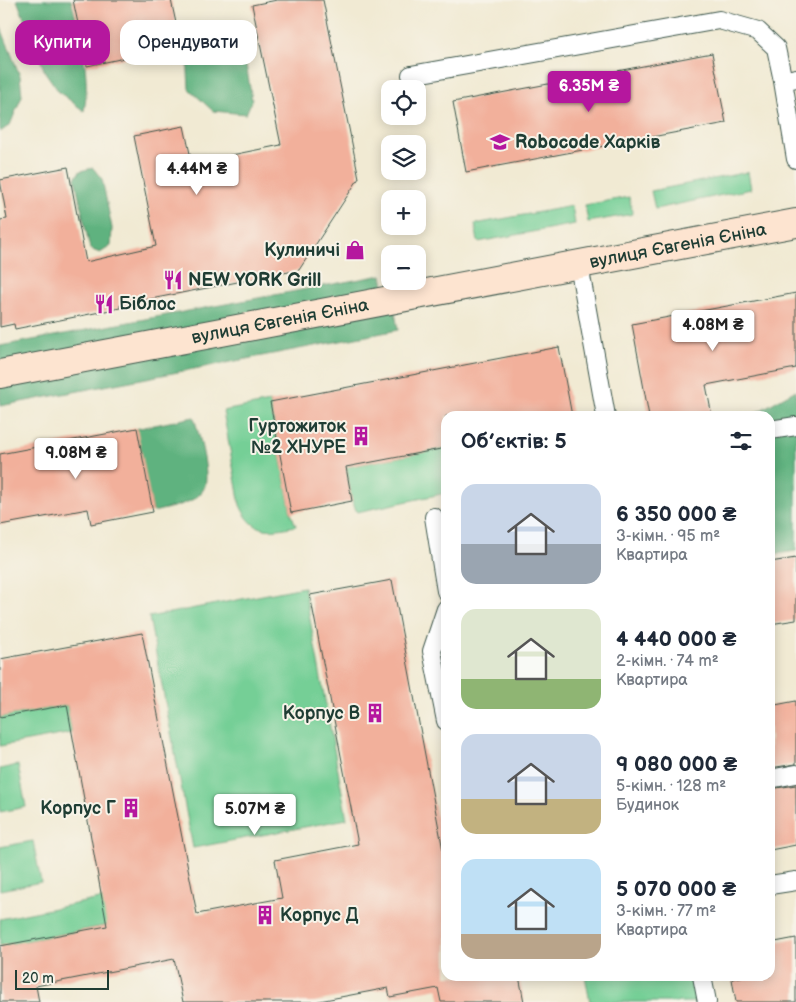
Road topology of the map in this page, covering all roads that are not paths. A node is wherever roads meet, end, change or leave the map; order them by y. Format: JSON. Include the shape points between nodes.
{"nodes":[{"id":1,"x":411,"y":75,"type":"dead end"},
{"id":2,"x":789,"y":79,"type":"edge"},
{"id":3,"x":796,"y":159,"type":"edge"},
{"id":4,"x":796,"y":224,"type":"edge"},
{"id":5,"x":579,"y":265,"type":"junction"},
{"id":6,"x":0,"y":374,"type":"edge"},
{"id":7,"x":605,"y":411,"type":"edge"},
{"id":8,"x":796,"y":426,"type":"edge"},
{"id":9,"x":775,"y":429,"type":"edge"},
{"id":10,"x":434,"y":517,"type":"dead end"},
{"id":11,"x":441,"y":560,"type":"edge"},
{"id":12,"x":441,"y":624,"type":"edge"},
{"id":13,"x":441,"y":696,"type":"edge"},
{"id":14,"x":796,"y":774,"type":"edge"},
{"id":15,"x":775,"y":777,"type":"edge"},
{"id":16,"x":796,"y":881,"type":"edge"},
{"id":17,"x":775,"y":885,"type":"edge"},
{"id":18,"x":703,"y":981,"type":"edge"},
{"id":19,"x":707,"y":1002,"type":"edge"}],
"edges":[{"from":1,"to":2,"type":"lane","via":[[719,20],[758,30],[776,48]]},
{"from":2,"to":3,"type":"lane"},
{"from":4,"to":5,"type":"street","name":"вулиця Євгенія Єніна"},
{"from":5,"to":6,"type":"street","name":"вулиця Євгенія Єніна"},
{"from":5,"to":7,"type":"lane"},
{"from":8,"to":9,"type":"lane"},
{"from":10,"to":11,"type":"lane"},
{"from":12,"to":13,"type":"lane","via":[[432,651]]},
{"from":14,"to":15,"type":"lane"},
{"from":16,"to":17,"type":"lane"},
{"from":18,"to":19,"type":"lane"}]}
